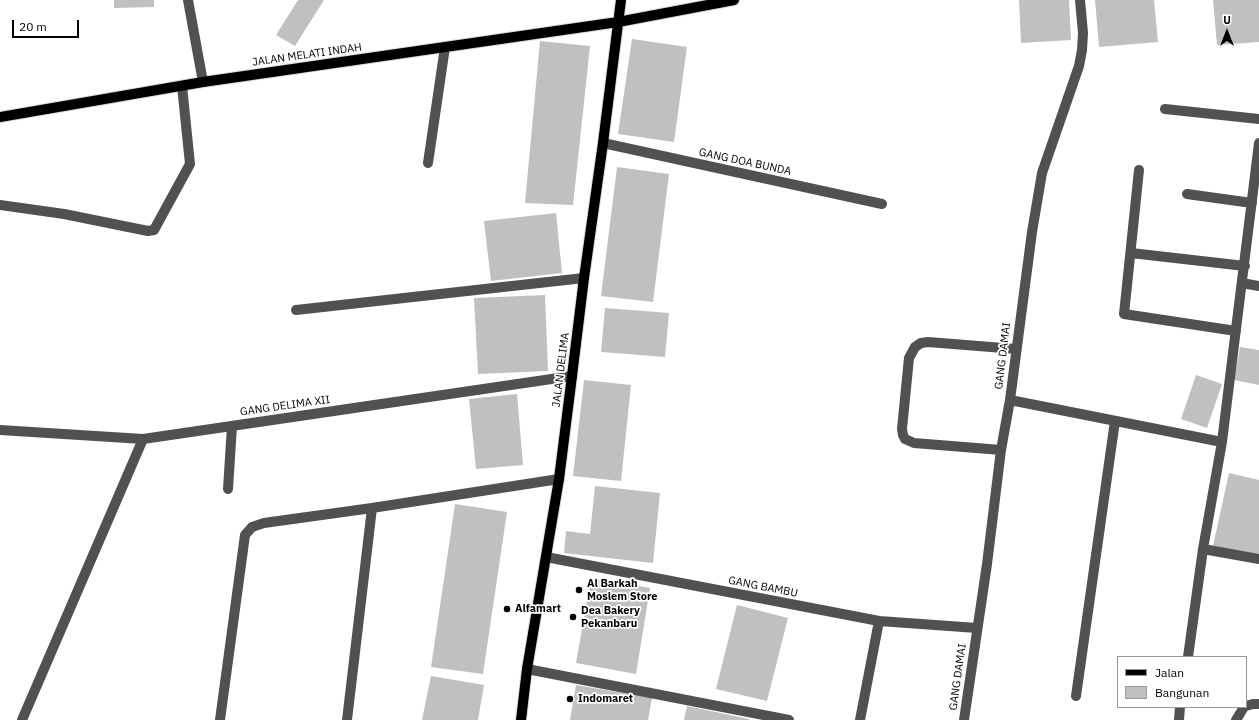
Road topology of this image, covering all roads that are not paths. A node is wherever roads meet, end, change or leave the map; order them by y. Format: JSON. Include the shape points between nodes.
{"nodes":[{"id":1,"x":188,"y":0,"type":"edge"},
{"id":2,"x":621,"y":0,"type":"edge"},
{"id":3,"x":734,"y":0,"type":"edge"},
{"id":4,"x":1080,"y":0,"type":"edge"},
{"id":5,"x":618,"y":22,"type":"junction"},
{"id":6,"x":445,"y":47,"type":"junction"},
{"id":7,"x":203,"y":82,"type":"junction"},
{"id":8,"x":182,"y":86,"type":"junction"},
{"id":9,"x":1165,"y":109,"type":"dead end"},
{"id":10,"x":0,"y":117,"type":"edge"},
{"id":11,"x":1259,"y":119,"type":"edge"},
{"id":12,"x":603,"y":143,"type":"junction"},
{"id":13,"x":1259,"y":143,"type":"edge"},
{"id":14,"x":428,"y":163,"type":"dead end"},
{"id":15,"x":1140,"y":170,"type":"dead end"},
{"id":16,"x":1187,"y":194,"type":"dead end"},
{"id":17,"x":1252,"y":203,"type":"junction"},
{"id":18,"x":882,"y":204,"type":"dead end"},
{"id":19,"x":0,"y":205,"type":"edge"},
{"id":20,"x":1131,"y":253,"type":"junction"},
{"id":21,"x":1245,"y":266,"type":"junction"},
{"id":22,"x":584,"y":278,"type":"junction"},
{"id":23,"x":1242,"y":283,"type":"junction"},
{"id":24,"x":1259,"y":286,"type":"edge"},
{"id":25,"x":296,"y":310,"type":"dead end"},
{"id":26,"x":1236,"y":331,"type":"junction"},
{"id":27,"x":1016,"y":349,"type":"junction"},
{"id":28,"x":572,"y":376,"type":"junction"},
{"id":29,"x":1010,"y":400,"type":"junction"},
{"id":30,"x":1115,"y":421,"type":"junction"},
{"id":31,"x":232,"y":426,"type":"junction"},
{"id":32,"x":0,"y":430,"type":"edge"},
{"id":33,"x":143,"y":439,"type":"junction"},
{"id":34,"x":1222,"y":442,"type":"junction"},
{"id":35,"x":1001,"y":450,"type":"junction"},
{"id":36,"x":559,"y":478,"type":"junction"},
{"id":37,"x":228,"y":489,"type":"dead end"},
{"id":38,"x":372,"y":508,"type":"junction"},
{"id":39,"x":1203,"y":549,"type":"junction"},
{"id":40,"x":546,"y":557,"type":"junction"},
{"id":41,"x":1259,"y":559,"type":"edge"},
{"id":42,"x":879,"y":621,"type":"junction"},
{"id":43,"x":977,"y":628,"type":"junction"},
{"id":44,"x":1188,"y":656,"type":"edge"},
{"id":45,"x":528,"y":669,"type":"junction"},
{"id":46,"x":1076,"y":696,"type":"dead end"},
{"id":47,"x":1259,"y":704,"type":"edge"},
{"id":48,"x":1247,"y":706,"type":"edge"},
{"id":49,"x":1180,"y":708,"type":"edge"},
{"id":50,"x":1244,"y":708,"type":"edge"},
{"id":51,"x":22,"y":720,"type":"edge"},
{"id":52,"x":220,"y":720,"type":"edge"},
{"id":53,"x":347,"y":720,"type":"edge"},
{"id":54,"x":521,"y":720,"type":"edge"},
{"id":55,"x":788,"y":720,"type":"edge"},
{"id":56,"x":860,"y":720,"type":"edge"},
{"id":57,"x":964,"y":720,"type":"edge"},
{"id":58,"x":1178,"y":720,"type":"edge"},
{"id":59,"x":1236,"y":720,"type":"edge"}],
"edges":[{"from":1,"to":7,"type":"street"},
{"from":2,"to":5,"type":"main road","name":"JALAN DELIMA"},
{"from":3,"to":5,"type":"main road","name":"JALAN MELATI INDAH"},
{"from":4,"to":27,"type":"street","name":"GANG DAMAI","via":[[1082,50],[1073,85],[1042,173]]},
{"from":5,"to":6,"type":"main road","name":"JALAN MELATI INDAH"},
{"from":5,"to":12,"type":"main road","name":"JALAN DELIMA"},
{"from":6,"to":7,"type":"main road","name":"JALAN MELATI INDAH"},
{"from":6,"to":14,"type":"street"},
{"from":7,"to":8,"type":"main road","name":"JALAN MELATI INDAH"},
{"from":8,"to":10,"type":"main road","name":"JALAN MELATI INDAH"},
{"from":8,"to":19,"type":"street","via":[[190,164],[154,230]]},
{"from":9,"to":11,"type":"street"},
{"from":12,"to":18,"type":"street","name":"GANG DOA BUNDA"},
{"from":12,"to":22,"type":"main road","name":"JALAN DELIMA"},
{"from":13,"to":17,"type":"street"},
{"from":15,"to":20,"type":"street"},
{"from":16,"to":17,"type":"street"},
{"from":17,"to":21,"type":"street"},
{"from":20,"to":21,"type":"street"},
{"from":20,"to":26,"type":"street","via":[[1124,314]]},
{"from":21,"to":23,"type":"street"},
{"from":22,"to":25,"type":"street"},
{"from":22,"to":28,"type":"main road","name":"JALAN DELIMA"},
{"from":23,"to":24,"type":"street"},
{"from":23,"to":26,"type":"street"},
{"from":26,"to":34,"type":"street"},
{"from":27,"to":29,"type":"street","name":"GANG DAMAI"},
{"from":27,"to":35,"type":"street","via":[[928,342],[915,347],[909,358],[902,429],[905,439],[914,443]]},
{"from":28,"to":31,"type":"street","name":"GANG DELIMA XII"},
{"from":28,"to":36,"type":"main road","name":"JALAN DELIMA"},
{"from":29,"to":30,"type":"street"},
{"from":29,"to":35,"type":"street","name":"GANG DAMAI"},
{"from":30,"to":34,"type":"street"},
{"from":30,"to":46,"type":"street"},
{"from":31,"to":33,"type":"street","name":"GANG DELIMA XII"},
{"from":31,"to":37,"type":"street"},
{"from":32,"to":33,"type":"street","name":"GANG DELIMA XII"},
{"from":33,"to":51,"type":"street"},
{"from":34,"to":39,"type":"street"},
{"from":35,"to":43,"type":"street","name":"GANG DAMAI"},
{"from":36,"to":38,"type":"street"},
{"from":36,"to":40,"type":"main road","name":"JALAN DELIMA"},
{"from":38,"to":52,"type":"street","via":[[264,523],[252,527],[245,535]]},
{"from":38,"to":53,"type":"street"},
{"from":39,"to":41,"type":"street"},
{"from":39,"to":44,"type":"street"},
{"from":40,"to":42,"type":"street","name":"GANG BAMBU"},
{"from":40,"to":45,"type":"main road","name":"JALAN DELIMA"},
{"from":42,"to":43,"type":"street","name":"GANG BAMBU"},
{"from":42,"to":56,"type":"street"},
{"from":43,"to":57,"type":"street","name":"GANG DAMAI"},
{"from":45,"to":54,"type":"main road","name":"JALAN DELIMA"},
{"from":45,"to":55,"type":"street"},
{"from":47,"to":48,"type":"street"},
{"from":49,"to":58,"type":"street"},
{"from":50,"to":59,"type":"street"}]}
